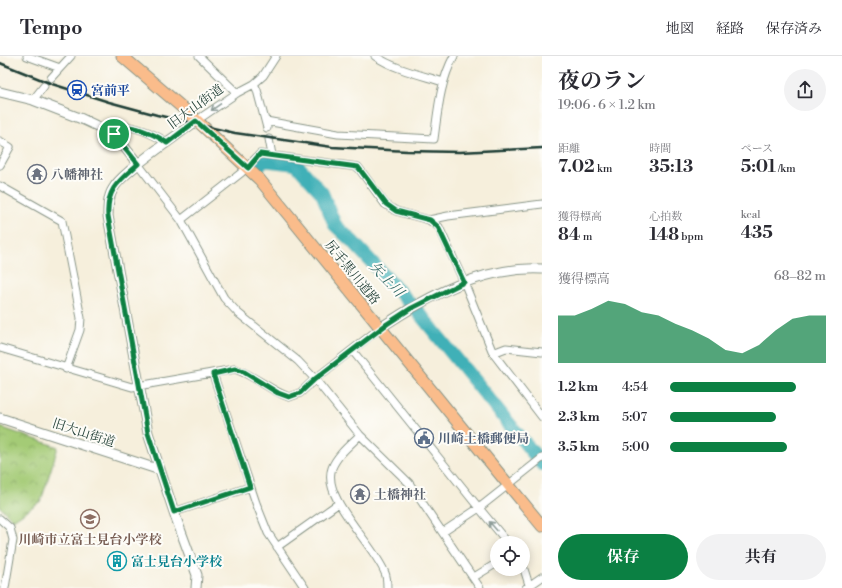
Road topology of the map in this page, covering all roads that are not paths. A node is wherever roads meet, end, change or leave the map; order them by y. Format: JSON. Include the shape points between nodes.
{"nodes":[{"id":1,"x":27,"y":56,"type":"edge"},
{"id":2,"x":72,"y":56,"type":"edge"},
{"id":3,"x":122,"y":56,"type":"edge"},
{"id":4,"x":199,"y":56,"type":"edge"},
{"id":5,"x":276,"y":56,"type":"edge"},
{"id":6,"x":375,"y":56,"type":"edge"},
{"id":7,"x":454,"y":56,"type":"edge"},
{"id":8,"x":60,"y":68,"type":"junction"},
{"id":9,"x":51,"y":78,"type":"dead end"},
{"id":10,"x":443,"y":82,"type":"junction"},
{"id":11,"x":254,"y":84,"type":"junction"},
{"id":12,"x":44,"y":86,"type":"dead end"},
{"id":13,"x":0,"y":92,"type":"edge"},
{"id":14,"x":237,"y":93,"type":"junction"},
{"id":15,"x":33,"y":100,"type":"junction"},
{"id":16,"x":196,"y":121,"type":"junction"},
{"id":17,"x":114,"y":134,"type":"junction"},
{"id":18,"x":269,"y":139,"type":"dead end"},
{"id":19,"x":0,"y":141,"type":"edge"},
{"id":20,"x":167,"y":143,"type":"junction"},
{"id":21,"x":272,"y":155,"type":"junction"},
{"id":22,"x":138,"y":164,"type":"junction"},
{"id":23,"x":0,"y":165,"type":"edge"},
{"id":24,"x":248,"y":168,"type":"junction"},
{"id":25,"x":0,"y":186,"type":"edge"},
{"id":26,"x":542,"y":204,"type":"edge"},
{"id":27,"x":181,"y":220,"type":"junction"},
{"id":28,"x":430,"y":220,"type":"junction"},
{"id":29,"x":542,"y":269,"type":"edge"},
{"id":30,"x":464,"y":282,"type":"junction"},
{"id":31,"x":380,"y":328,"type":"junction"},
{"id":32,"x":1,"y":350,"type":"edge"},
{"id":33,"x":352,"y":350,"type":"junction"},
{"id":34,"x":542,"y":352,"type":"edge"},
{"id":35,"x":493,"y":353,"type":"junction"},
{"id":36,"x":66,"y":369,"type":"junction"},
{"id":37,"x":213,"y":374,"type":"junction"},
{"id":38,"x":315,"y":379,"type":"junction"},
{"id":39,"x":139,"y":386,"type":"junction"},
{"id":40,"x":542,"y":417,"type":"edge"},
{"id":41,"x":0,"y":418,"type":"edge"},
{"id":42,"x":360,"y":435,"type":"junction"},
{"id":43,"x":542,"y":458,"type":"edge"},
{"id":44,"x":160,"y":470,"type":"junction"},
{"id":45,"x":509,"y":485,"type":"junction"},
{"id":46,"x":250,"y":487,"type":"junction"},
{"id":47,"x":338,"y":503,"type":"junction"},
{"id":48,"x":479,"y":508,"type":"junction"},
{"id":49,"x":174,"y":512,"type":"junction"},
{"id":50,"x":0,"y":519,"type":"edge"},
{"id":51,"x":542,"y":526,"type":"edge"},
{"id":52,"x":443,"y":532,"type":"junction"},
{"id":53,"x":502,"y":536,"type":"edge"},
{"id":54,"x":277,"y":547,"type":"junction"},
{"id":55,"x":490,"y":567,"type":"edge"},
{"id":56,"x":526,"y":576,"type":"edge"},
{"id":57,"x":474,"y":577,"type":"junction"},
{"id":58,"x":542,"y":577,"type":"edge"},
{"id":59,"x":529,"y":587,"type":"edge"},
{"id":60,"x":5,"y":588,"type":"edge"},
{"id":61,"x":196,"y":588,"type":"edge"},
{"id":62,"x":305,"y":588,"type":"edge"},
{"id":63,"x":387,"y":588,"type":"edge"},
{"id":64,"x":480,"y":588,"type":"edge"}],
"edges":[{"from":1,"to":8,"type":"street"},
{"from":2,"to":8,"type":"street"},
{"from":3,"to":16,"type":"main road","name":"尻手黒川道路"},
{"from":4,"to":14,"type":"street"},
{"from":5,"to":11,"type":"street","name":"旧大山街道","via":[[263,76]]},
{"from":6,"to":10,"type":"street"},
{"from":7,"to":10,"type":"street"},
{"from":8,"to":9,"type":"street"},
{"from":10,"to":11,"type":"street","via":[[434,139],[338,134],[266,124]]},
{"from":11,"to":14,"type":"street","name":"旧大山街道"},
{"from":12,"to":15,"type":"street"},
{"from":13,"to":15,"type":"street"},
{"from":14,"to":16,"type":"street","name":"旧大山街道","one_way":true},
{"from":15,"to":17,"type":"street"},
{"from":16,"to":20,"type":"street","name":"旧大山街道"},
{"from":16,"to":24,"type":"main road","name":"尻手黒川道路"},
{"from":17,"to":20,"type":"street","via":[[128,127],[148,133]]},
{"from":17,"to":22,"type":"street"},
{"from":18,"to":21,"type":"street"},
{"from":19,"to":23,"type":"street","via":[[10,147]]},
{"from":20,"to":22,"type":"street","name":"旧大山街道"},
{"from":21,"to":24,"type":"street","via":[[260,154]]},
{"from":21,"to":28,"type":"street","via":[[358,167],[386,204],[396,211]]},
{"from":22,"to":27,"type":"street"},
{"from":22,"to":39,"type":"street","name":"旧大山街道","via":[[113,188],[108,207]]},
{"from":24,"to":27,"type":"street"},
{"from":24,"to":31,"type":"main road","name":"尻手黒川道路"},
{"from":25,"to":36,"type":"street","via":[[62,221],[81,318],[80,330]]},
{"from":26,"to":28,"type":"street"},
{"from":27,"to":38,"type":"street","via":[[224,298],[238,313],[298,361]]},
{"from":28,"to":30,"type":"street","via":[[438,227]]},
{"from":29,"to":30,"type":"street","via":[[505,271]]},
{"from":30,"to":31,"type":"street","via":[[410,309]]},
{"from":30,"to":35,"type":"street"},
{"from":31,"to":33,"type":"street"},
{"from":31,"to":45,"type":"main road","name":"尻手黒川道路"},
{"from":32,"to":36,"type":"street"},
{"from":33,"to":38,"type":"street"},
{"from":33,"to":48,"type":"street"},
{"from":34,"to":35,"type":"street","via":[[506,348]]},
{"from":35,"to":40,"type":"street"},
{"from":36,"to":39,"type":"street","via":[[132,387]]},
{"from":37,"to":38,"type":"street","via":[[235,369],[289,397],[300,393]]},
{"from":37,"to":39,"type":"street"},
{"from":37,"to":46,"type":"street"},
{"from":38,"to":42,"type":"street"},
{"from":39,"to":44,"type":"street","name":"旧大山街道","via":[[148,433]]},
{"from":41,"to":44,"type":"street","name":"旧大山街道"},
{"from":42,"to":47,"type":"street","via":[[338,457],[332,468],[332,491]]},
{"from":42,"to":52,"type":"street","via":[[409,483]]},
{"from":43,"to":45,"type":"street"},
{"from":44,"to":49,"type":"street","name":"旧大山街道"},
{"from":45,"to":48,"type":"street"},
{"from":45,"to":51,"type":"main road","name":"尻手黒川道路"},
{"from":46,"to":49,"type":"street"},
{"from":46,"to":54,"type":"street","via":[[268,533]]},
{"from":47,"to":54,"type":"street"},
{"from":47,"to":63,"type":"street","via":[[385,573]]},
{"from":48,"to":52,"type":"street"},
{"from":53,"to":48,"type":"street","one_way":true},
{"from":49,"to":61,"type":"street","name":"旧大山街道","via":[[197,575]]},
{"from":50,"to":60,"type":"street","via":[[10,528],[13,540]]},
{"from":52,"to":57,"type":"street"},
{"from":54,"to":62,"type":"street"},
{"from":55,"to":57,"type":"street"},
{"from":56,"to":59,"type":"street"},
{"from":57,"to":64,"type":"street"},
{"from":58,"to":59,"type":"street"}]}
